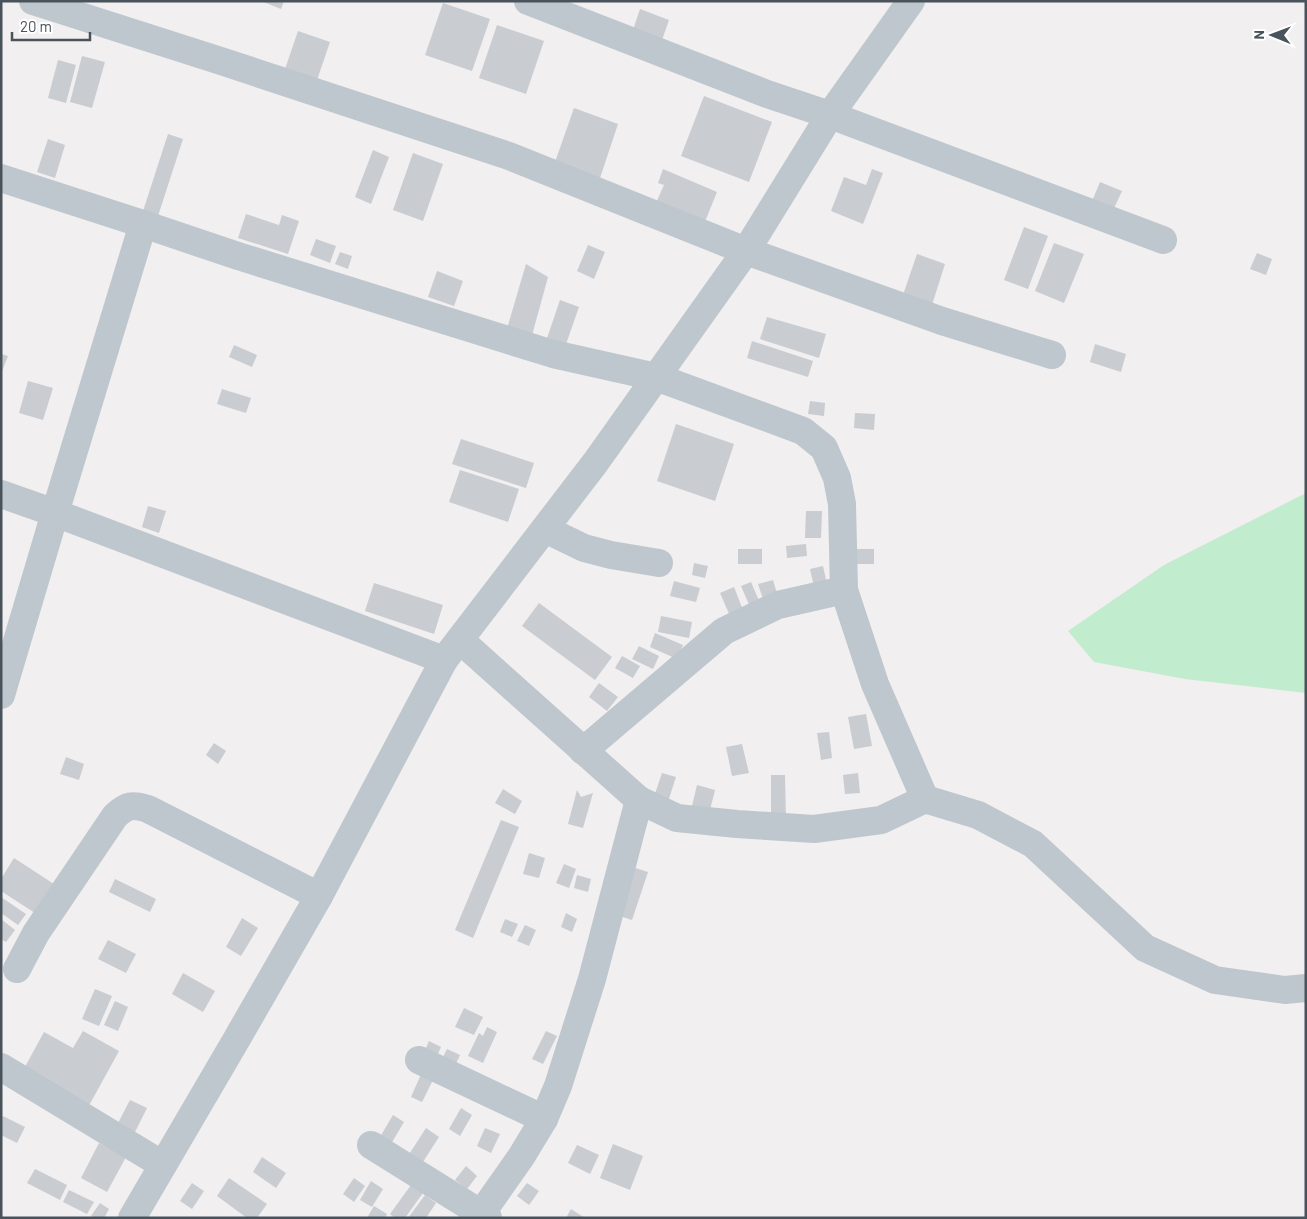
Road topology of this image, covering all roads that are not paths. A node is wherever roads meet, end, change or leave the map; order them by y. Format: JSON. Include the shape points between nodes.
{"nodes":[{"id":1,"x":33,"y":1,"type":"edge"},
{"id":2,"x":528,"y":1,"type":"edge"},
{"id":3,"x":911,"y":1,"type":"edge"},
{"id":4,"x":830,"y":115,"type":"junction"},
{"id":5,"x":1,"y":178,"type":"edge"},
{"id":6,"x":143,"y":224,"type":"junction"},
{"id":7,"x":1163,"y":240,"type":"dead end"},
{"id":8,"x":746,"y":251,"type":"junction"},
{"id":9,"x":1052,"y":355,"type":"dead end"},
{"id":10,"x":656,"y":377,"type":"junction"},
{"id":11,"x":1,"y":494,"type":"edge"},
{"id":12,"x":55,"y":513,"type":"junction"},
{"id":13,"x":545,"y":529,"type":"junction"},
{"id":14,"x":659,"y":563,"type":"dead end"},
{"id":15,"x":844,"y":590,"type":"junction"},
{"id":16,"x":452,"y":650,"type":"junction"},
{"id":17,"x":4,"y":678,"type":"edge"},
{"id":18,"x":583,"y":751,"type":"junction"},
{"id":19,"x":925,"y":799,"type":"junction"},
{"id":20,"x":639,"y":800,"type":"junction"},
{"id":21,"x":319,"y":896,"type":"junction"},
{"id":22,"x":17,"y":969,"type":"dead end"},
{"id":23,"x":1306,"y":988,"type":"edge"},
{"id":24,"x":419,"y":1060,"type":"dead end"},
{"id":25,"x":1,"y":1067,"type":"edge"},
{"id":26,"x":544,"y":1119,"type":"junction"},
{"id":27,"x":371,"y":1144,"type":"dead end"},
{"id":28,"x":163,"y":1165,"type":"junction"},
{"id":29,"x":482,"y":1216,"type":"edge"},
{"id":30,"x":132,"y":1218,"type":"edge"}],
"edges":[{"from":1,"to":8,"type":"street","via":[[509,156]]},
{"from":2,"to":4,"type":"street","via":[[767,94]]},
{"from":3,"to":4,"type":"street"},
{"from":4,"to":7,"type":"street"},
{"from":4,"to":8,"type":"street"},
{"from":5,"to":6,"type":"street"},
{"from":6,"to":10,"type":"street","via":[[544,351]]},
{"from":6,"to":12,"type":"street"},
{"from":8,"to":9,"type":"street","via":[[942,321]]},
{"from":8,"to":10,"type":"street"},
{"from":10,"to":13,"type":"street"},
{"from":10,"to":15,"type":"street","via":[[803,431],[824,448],[838,478],[842,504]]},
{"from":11,"to":12,"type":"street"},
{"from":12,"to":16,"type":"street"},
{"from":12,"to":17,"type":"street"},
{"from":13,"to":14,"type":"street","via":[[584,548]]},
{"from":13,"to":16,"type":"street"},
{"from":15,"to":18,"type":"street","via":[[778,605],[724,631]]},
{"from":15,"to":19,"type":"street","via":[[875,684]]},
{"from":16,"to":18,"type":"street"},
{"from":16,"to":21,"type":"street"},
{"from":18,"to":20,"type":"street"},
{"from":19,"to":20,"type":"street","via":[[881,820],[814,829],[677,818]]},
{"from":19,"to":23,"type":"street","via":[[978,815],[1033,844],[1145,948],[1215,980],[1286,990]]},
{"from":20,"to":26,"type":"street","via":[[592,979],[558,1086]]},
{"from":21,"to":22,"type":"street","via":[[148,809],[131,806],[115,816],[36,933]]},
{"from":21,"to":28,"type":"street"},
{"from":24,"to":26,"type":"street"},
{"from":25,"to":28,"type":"street"},
{"from":26,"to":29,"type":"street"},
{"from":27,"to":29,"type":"street"},
{"from":28,"to":30,"type":"street"}]}
